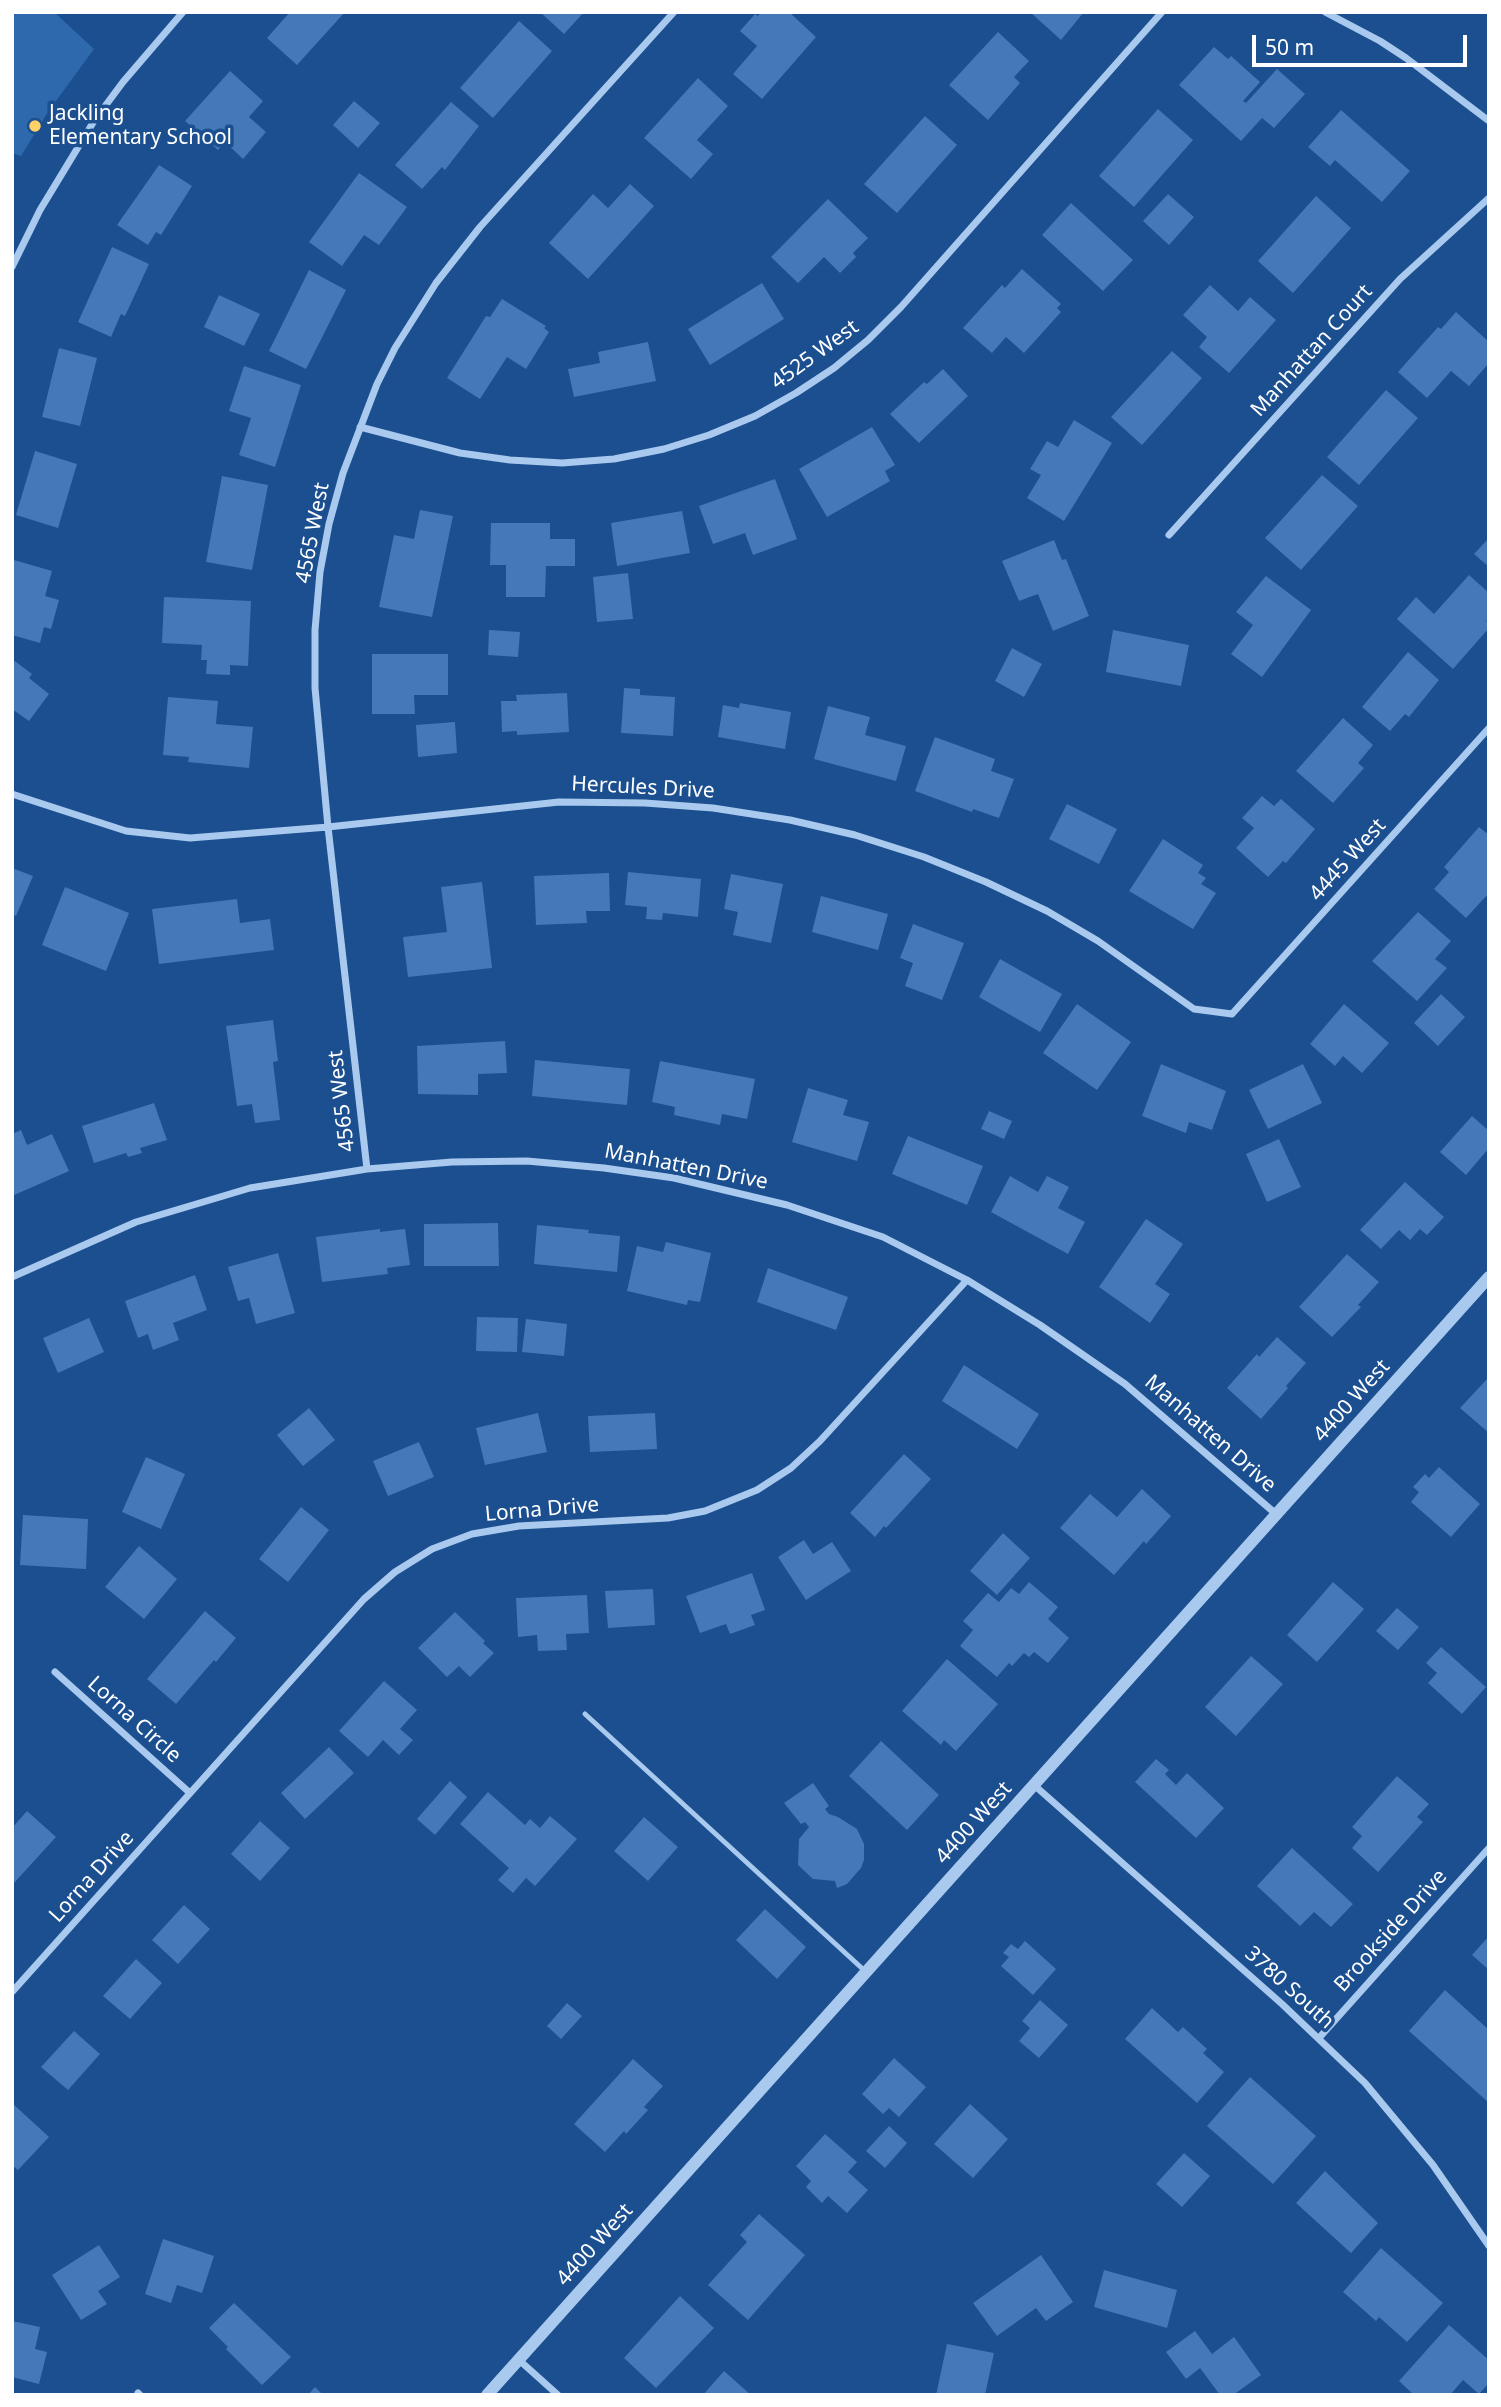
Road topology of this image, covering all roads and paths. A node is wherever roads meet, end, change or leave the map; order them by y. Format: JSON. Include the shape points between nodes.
{"nodes":[{"id":1,"x":183,"y":12,"type":"edge"},
{"id":2,"x":674,"y":12,"type":"edge"},
{"id":3,"x":1162,"y":12,"type":"edge"},
{"id":4,"x":1325,"y":12,"type":"edge"},
{"id":5,"x":1489,"y":121,"type":"edge"},
{"id":6,"x":1489,"y":198,"type":"edge"},
{"id":7,"x":12,"y":267,"type":"edge"},
{"id":8,"x":359,"y":427,"type":"junction"},
{"id":9,"x":1169,"y":536,"type":"dead end"},
{"id":10,"x":1489,"y":728,"type":"edge"},
{"id":11,"x":12,"y":794,"type":"edge"},
{"id":12,"x":328,"y":827,"type":"junction"},
{"id":13,"x":1232,"y":1014,"type":"joint"},
{"id":14,"x":367,"y":1169,"type":"junction"},
{"id":15,"x":12,"y":1277,"type":"edge"},
{"id":16,"x":1489,"y":1277,"type":"edge"},
{"id":17,"x":967,"y":1280,"type":"junction"},
{"id":18,"x":1276,"y":1514,"type":"junction"},
{"id":19,"x":55,"y":1672,"type":"dead end"},
{"id":20,"x":584,"y":1714,"type":"dead end"},
{"id":21,"x":1034,"y":1785,"type":"junction"},
{"id":22,"x":190,"y":1793,"type":"junction"},
{"id":23,"x":1489,"y":1848,"type":"edge"},
{"id":24,"x":866,"y":1972,"type":"junction"},
{"id":25,"x":12,"y":1992,"type":"edge"},
{"id":26,"x":1319,"y":2038,"type":"junction"},
{"id":27,"x":1489,"y":2246,"type":"edge"},
{"id":28,"x":519,"y":2360,"type":"junction"},
{"id":29,"x":487,"y":2395,"type":"edge"},
{"id":30,"x":558,"y":2395,"type":"edge"}],
"edges":[{"from":1,"to":7,"type":"street","via":[[94,121]]},
{"from":2,"to":8,"type":"street","name":"4565 West","via":[[457,254],[395,348]]},
{"from":3,"to":8,"type":"street","name":"4525 West","via":[[877,332],[834,368],[755,416],[664,449],[562,463],[460,453]]},
{"from":4,"to":5,"type":"street","via":[[1389,47]]},
{"from":6,"to":9,"type":"street","name":"Manhattan Court","via":[[1392,287]]},
{"from":8,"to":12,"type":"street","name":"4565 West","via":[[329,524],[315,630],[315,688]]},
{"from":10,"to":13,"type":"street","name":"4445 West"},
{"from":11,"to":12,"type":"street","name":"Hercules Drive","via":[[126,831],[190,838]]},
{"from":12,"to":13,"type":"street","name":"Hercules Drive","via":[[559,802],[713,808],[790,820],[855,835],[986,882],[1098,941],[1194,1009]]},
{"from":12,"to":14,"type":"street","name":"4565 West"},
{"from":14,"to":15,"type":"street","name":"Manhatten Drive","via":[[250,1188],[136,1222]]},
{"from":14,"to":17,"type":"street","name":"Manhatten Drive","via":[[527,1161],[674,1178],[787,1205],[883,1237]]},
{"from":16,"to":18,"type":"street","name":"4400 West"},
{"from":17,"to":18,"type":"street","name":"Manhatten Drive","via":[[1125,1384]]},
{"from":17,"to":22,"type":"street","name":"Lorna Drive","via":[[820,1441],[791,1468],[757,1490],[705,1511],[668,1518],[519,1526],[472,1534],[432,1549],[395,1572],[364,1599]]},
{"from":18,"to":21,"type":"street","name":"4400 West"},
{"from":19,"to":22,"type":"street","name":"Lorna Circle"},
{"from":20,"to":24,"type":"lane"},
{"from":21,"to":24,"type":"street","name":"4400 West"},
{"from":21,"to":26,"type":"street","name":"3780 South"},
{"from":22,"to":25,"type":"street","name":"Lorna Drive"},
{"from":23,"to":26,"type":"street","name":"Brookside Drive"},
{"from":24,"to":28,"type":"street","name":"4400 West"},
{"from":26,"to":27,"type":"street","name":"3780 South","via":[[1402,2127]]},
{"from":28,"to":29,"type":"street","name":"4400 West"},
{"from":28,"to":30,"type":"street"}]}
